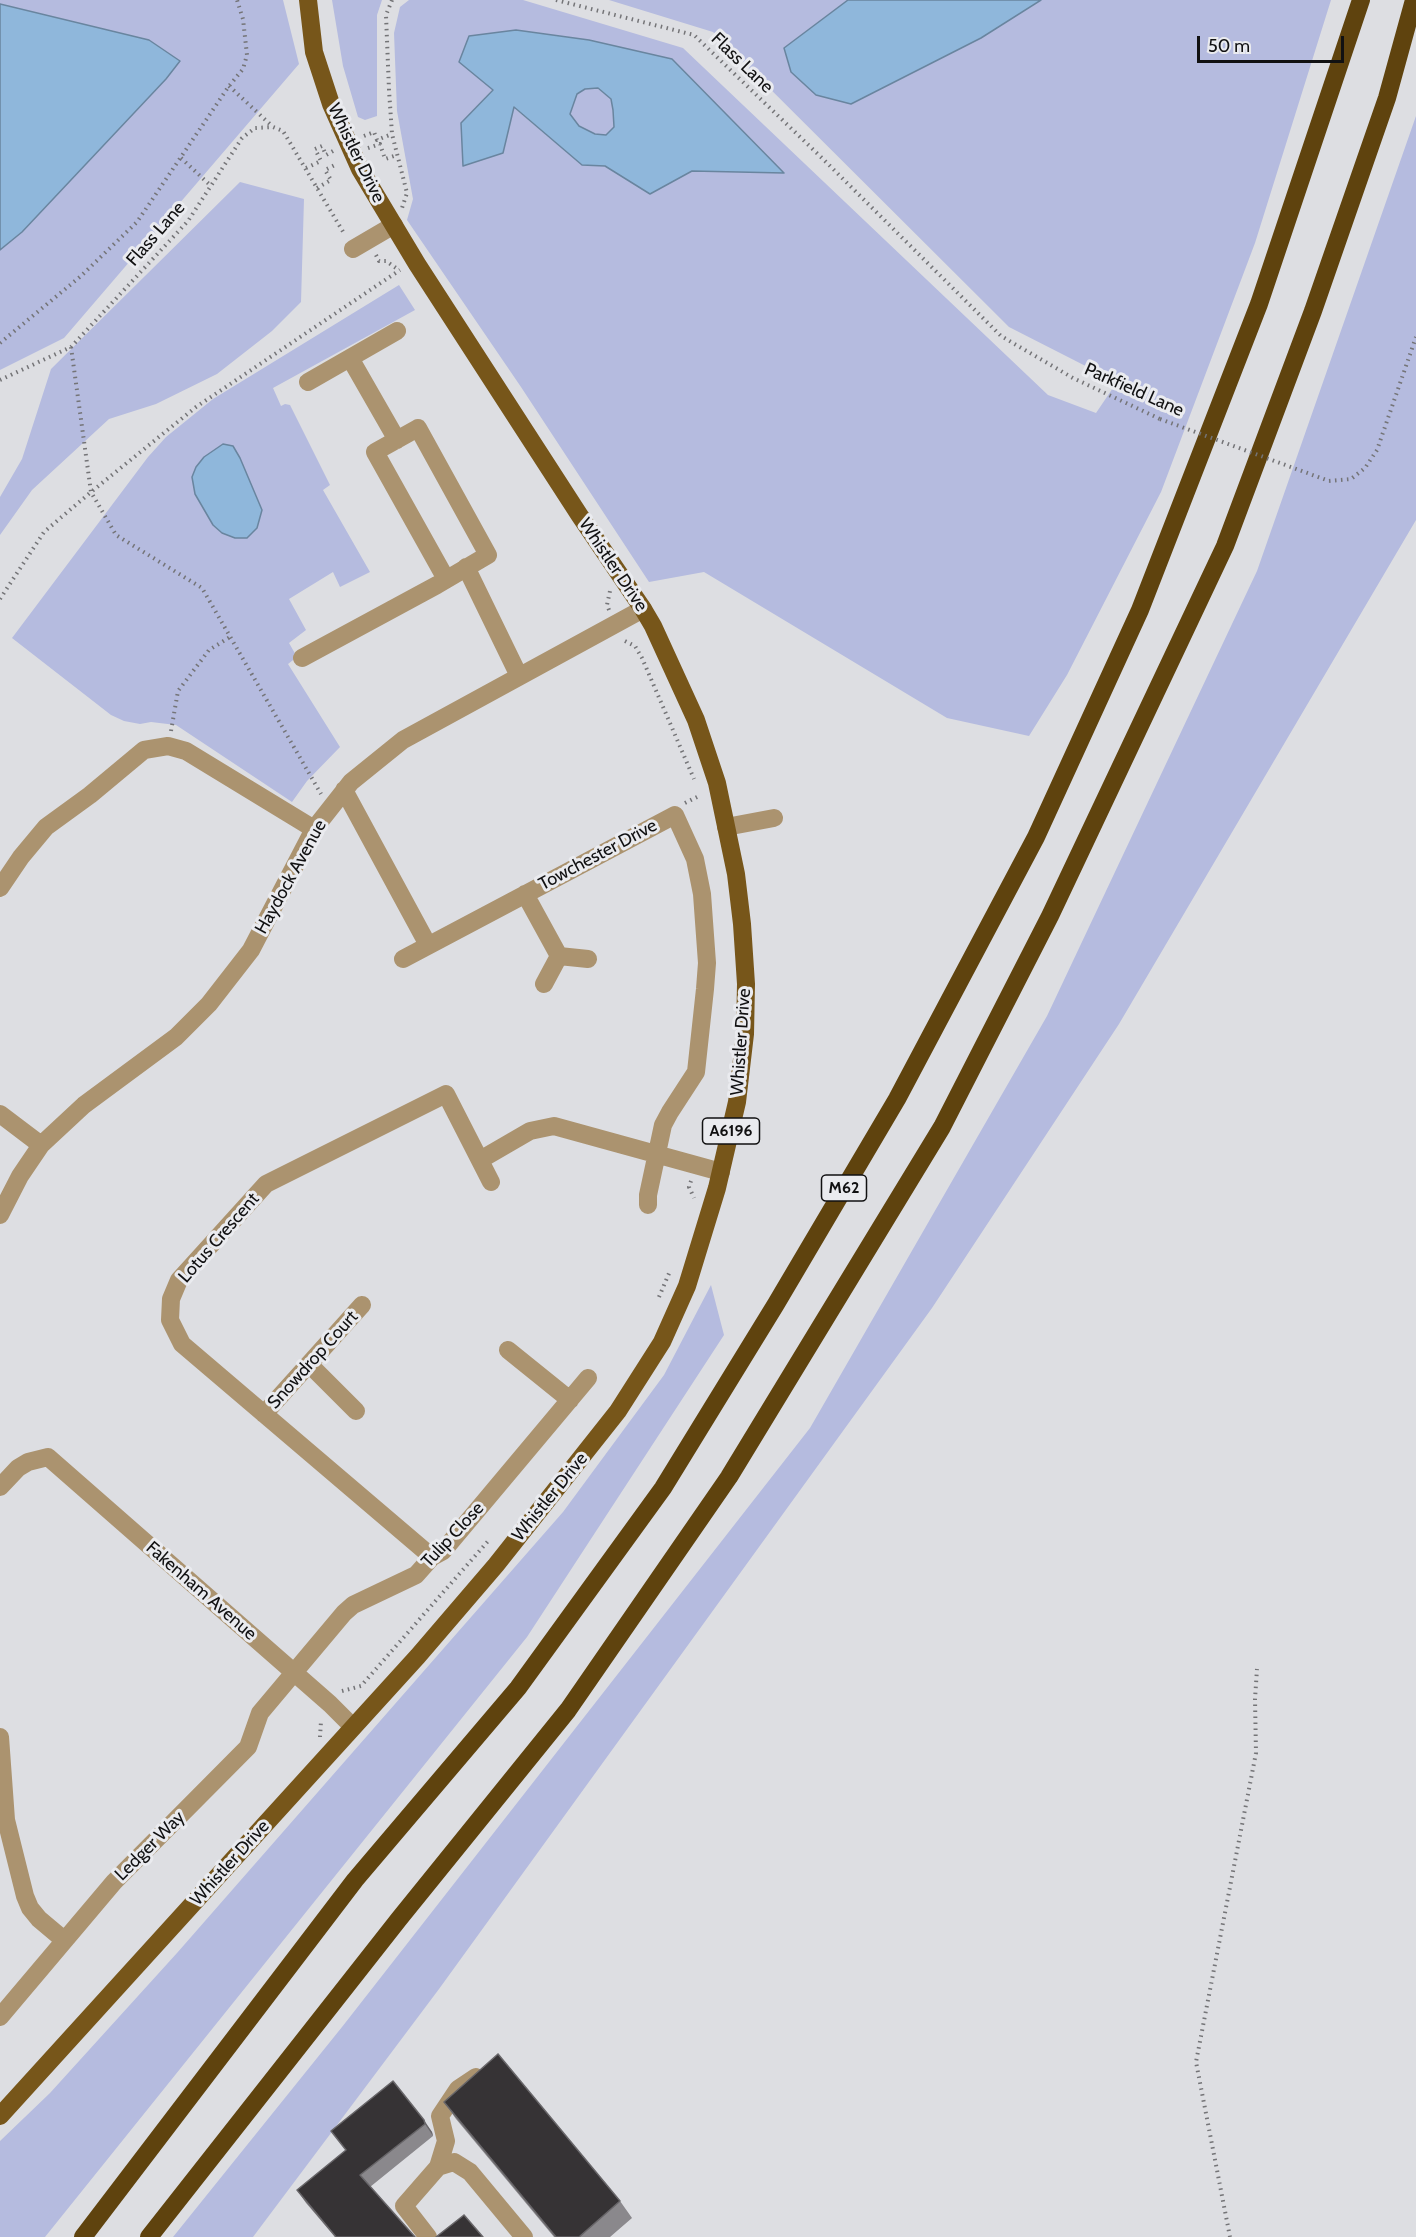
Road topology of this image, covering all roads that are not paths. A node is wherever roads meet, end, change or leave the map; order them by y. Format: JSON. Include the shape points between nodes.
{"nodes":[{"id":1,"x":308,"y":0,"type":"edge"},
{"id":2,"x":1361,"y":0,"type":"edge"},
{"id":3,"x":1414,"y":0,"type":"edge"},
{"id":4,"x":392,"y":221,"type":"junction"},
{"id":5,"x":353,"y":249,"type":"road end"},
{"id":6,"x":398,"y":331,"type":"dead end"},
{"id":7,"x":350,"y":358,"type":"junction"},
{"id":8,"x":308,"y":382,"type":"dead end"},
{"id":9,"x":397,"y":440,"type":"junction"},
{"id":10,"x":466,"y":567,"type":"junction"},
{"id":11,"x":446,"y":579,"type":"junction"},
{"id":12,"x":643,"y":609,"type":"junction"},
{"id":13,"x":302,"y":658,"type":"dead end"},
{"id":14,"x":519,"y":676,"type":"junction"},
{"id":15,"x":344,"y":790,"type":"junction"},
{"id":16,"x":774,"y":818,"type":"dead end"},
{"id":17,"x":726,"y":827,"type":"junction"},
{"id":18,"x":314,"y":829,"type":"junction"},
{"id":19,"x":0,"y":888,"type":"edge"},
{"id":20,"x":525,"y":894,"type":"junction"},
{"id":21,"x":428,"y":945,"type":"junction"},
{"id":22,"x":559,"y":956,"type":"junction"},
{"id":23,"x":403,"y":959,"type":"dead end"},
{"id":24,"x":588,"y":959,"type":"dead end"},
{"id":25,"x":544,"y":984,"type":"dead end"},
{"id":26,"x":0,"y":1114,"type":"edge"},
{"id":27,"x":41,"y":1145,"type":"junction"},
{"id":28,"x":656,"y":1155,"type":"junction"},
{"id":29,"x":480,"y":1160,"type":"junction"},
{"id":30,"x":721,"y":1172,"type":"junction"},
{"id":31,"x":491,"y":1182,"type":"dead end"},
{"id":32,"x":648,"y":1205,"type":"dead end"},
{"id":33,"x":0,"y":1215,"type":"edge"},
{"id":34,"x":362,"y":1305,"type":"dead end"},
{"id":35,"x":508,"y":1350,"type":"dead end"},
{"id":36,"x":309,"y":1364,"type":"junction"},
{"id":37,"x":588,"y":1378,"type":"dead end"},
{"id":38,"x":570,"y":1400,"type":"junction"},
{"id":39,"x":356,"y":1411,"type":"dead end"},
{"id":40,"x":264,"y":1414,"type":"junction"},
{"id":41,"x":0,"y":1486,"type":"edge"},
{"id":42,"x":432,"y":1557,"type":"junction"},
{"id":43,"x":293,"y":1671,"type":"junction"},
{"id":44,"x":353,"y":1727,"type":"junction"},
{"id":45,"x":0,"y":1737,"type":"edge"},
{"id":46,"x":64,"y":1941,"type":"junction"},
{"id":47,"x":0,"y":2017,"type":"edge"},
{"id":48,"x":476,"y":2077,"type":"edge"},
{"id":49,"x":0,"y":2116,"type":"edge"},
{"id":50,"x":438,"y":2167,"type":"junction"},
{"id":51,"x":83,"y":2237,"type":"edge"},
{"id":52,"x":149,"y":2237,"type":"edge"},
{"id":53,"x":428,"y":2237,"type":"edge"},
{"id":54,"x":524,"y":2237,"type":"edge"}],
"edges":[{"from":1,"to":4,"type":"main road","name":"Whistler Drive","number":"A6196","via":[[315,52],[331,104],[353,156]]},
{"from":2,"to":51,"type":"highway","number":"M62","via":[[1259,304],[1140,610],[1036,837],[897,1098],[663,1488],[518,1688],[355,1881]]},
{"from":3,"to":52,"type":"highway","number":"M62","via":[[1387,98],[1325,278],[1225,546],[1050,916],[942,1127],[729,1477],[568,1710]]},
{"from":4,"to":5,"type":"street"},
{"from":4,"to":12,"type":"main road","name":"Whistler Drive","number":"A6196"},
{"from":6,"to":7,"type":"street"},
{"from":7,"to":8,"type":"street"},
{"from":7,"to":9,"type":"street"},
{"from":9,"to":10,"type":"street","via":[[418,428],[488,555]]},
{"from":9,"to":11,"type":"street","via":[[375,452]]},
{"from":10,"to":11,"type":"street"},
{"from":10,"to":14,"type":"street"},
{"from":11,"to":13,"type":"street"},
{"from":12,"to":14,"type":"street","name":"Haydock Avenue"},
{"from":12,"to":17,"type":"main road","name":"Whistler Drive","number":"A6196","via":[[696,720],[717,783]]},
{"from":14,"to":15,"type":"street","name":"Haydock Avenue","via":[[403,740]]},
{"from":15,"to":18,"type":"street","name":"Haydock Avenue"},
{"from":15,"to":21,"type":"street"},
{"from":16,"to":17,"type":"street"},
{"from":17,"to":30,"type":"main road","name":"Whistler Drive","number":"A6196","via":[[736,874],[746,984],[737,1101]]},
{"from":18,"to":19,"type":"street","via":[[186,751],[168,746],[144,750],[46,826]]},
{"from":18,"to":27,"type":"street","name":"Haydock Avenue","via":[[251,950],[209,1004],[176,1037],[84,1105]]},
{"from":20,"to":21,"type":"street","name":"Towchester Drive"},
{"from":20,"to":22,"type":"street","name":"Towchester Drive"},
{"from":20,"to":28,"type":"street","name":"Towchester Drive","via":[[675,814],[695,859],[702,894],[706,972],[696,1072],[663,1125]]},
{"from":21,"to":23,"type":"street","name":"Towchester Drive"},
{"from":22,"to":24,"type":"street"},
{"from":22,"to":25,"type":"street"},
{"from":26,"to":27,"type":"street"},
{"from":27,"to":33,"type":"street","name":"Haydock Avenue"},
{"from":28,"to":29,"type":"street","via":[[554,1126],[530,1131]]},
{"from":28,"to":30,"type":"street"},
{"from":28,"to":32,"type":"street"},
{"from":29,"to":31,"type":"street"},
{"from":29,"to":40,"type":"street","name":"Lotus Crescent","via":[[446,1094],[266,1184],[179,1280],[171,1299],[170,1320],[183,1344]]},
{"from":30,"to":44,"type":"main road","name":"Whistler Drive","number":"A6196","via":[[687,1286],[662,1342],[618,1411],[478,1586]]},
{"from":34,"to":36,"type":"street","name":"Snowdrop Court"},
{"from":35,"to":38,"type":"street"},
{"from":36,"to":39,"type":"street"},
{"from":36,"to":40,"type":"street","name":"Snowdrop Court"},
{"from":37,"to":38,"type":"street","name":"Tulip Close"},
{"from":38,"to":42,"type":"street","name":"Tulip Close","via":[[443,1551]]},
{"from":40,"to":42,"type":"street","name":"Lotus Crescent"},
{"from":41,"to":43,"type":"street","name":"Fakenham Avenue","via":[[18,1468],[48,1457]]},
{"from":42,"to":43,"type":"street","name":"Tulip Close","via":[[416,1575],[352,1605]]},
{"from":43,"to":44,"type":"street","name":"Fakenham Avenue"},
{"from":43,"to":46,"type":"street","name":"Ledger Way","via":[[260,1713],[248,1747],[114,1882]]},
{"from":44,"to":49,"type":"main road","name":"Whistler Drive","number":"A6196"},
{"from":45,"to":46,"type":"street","via":[[6,1820],[25,1896],[39,1919]]},
{"from":46,"to":47,"type":"street","name":"Ledger Way"},
{"from":48,"to":50,"type":"street","via":[[458,2089],[440,2116],[446,2141]]},
{"from":50,"to":53,"type":"street","via":[[404,2206]]},
{"from":50,"to":54,"type":"street","via":[[454,2162],[470,2172]]}]}
